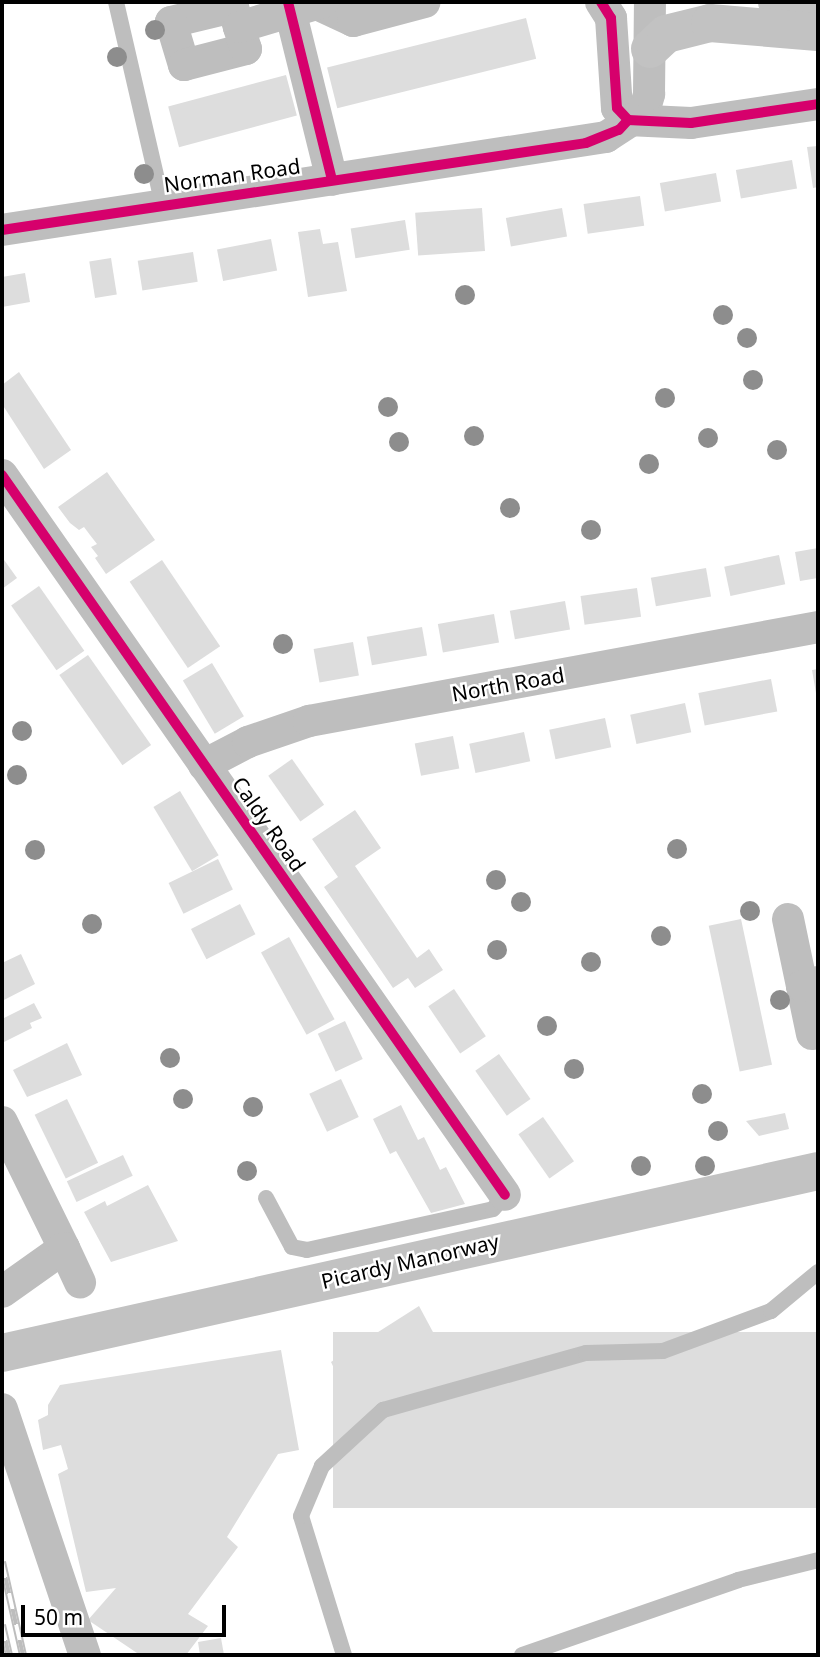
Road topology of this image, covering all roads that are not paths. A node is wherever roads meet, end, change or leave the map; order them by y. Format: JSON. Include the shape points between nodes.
{"nodes":[{"id":1,"x":116,"y":2,"type":"edge"},
{"id":2,"x":425,"y":2,"type":"edge"},
{"id":3,"x":650,"y":2,"type":"edge"},
{"id":4,"x":778,"y":2,"type":"edge"},
{"id":5,"x":305,"y":6,"type":"edge"},
{"id":6,"x":608,"y":7,"type":"edge"},
{"id":7,"x":818,"y":8,"type":"edge"},
{"id":8,"x":239,"y":27,"type":"dead end"},
{"id":9,"x":818,"y":32,"type":"edge"},
{"id":10,"x":650,"y":49,"type":"junction"},
{"id":11,"x":818,"y":104,"type":"edge"},
{"id":12,"x":628,"y":120,"type":"junction"},
{"id":13,"x":332,"y":180,"type":"junction"},
{"id":14,"x":163,"y":205,"type":"junction"},
{"id":15,"x":2,"y":230,"type":"edge"},
{"id":16,"x":2,"y":475,"type":"edge"},
{"id":17,"x":818,"y":627,"type":"edge"},
{"id":18,"x":204,"y":765,"type":"junction"},
{"id":19,"x":788,"y":919,"type":"dead end"},
{"id":20,"x":810,"y":984,"type":"edge"},
{"id":21,"x":812,"y":1034,"type":"dead end"},
{"id":22,"x":2,"y":1122,"type":"edge"},
{"id":23,"x":818,"y":1171,"type":"edge"},
{"id":24,"x":502,"y":1177,"type":"joint"},
{"id":25,"x":266,"y":1198,"type":"dead end"},
{"id":26,"x":64,"y":1248,"type":"junction"},
{"id":27,"x":818,"y":1272,"type":"edge"},
{"id":28,"x":80,"y":1282,"type":"dead end"},
{"id":29,"x":2,"y":1292,"type":"edge"},
{"id":30,"x":2,"y":1353,"type":"edge"},
{"id":31,"x":2,"y":1409,"type":"edge"},
{"id":32,"x":818,"y":1560,"type":"edge"},
{"id":33,"x":85,"y":1655,"type":"edge"},
{"id":34,"x":344,"y":1655,"type":"edge"},
{"id":35,"x":522,"y":1655,"type":"edge"}],
"edges":[{"from":1,"to":14,"type":"lane"},
{"from":2,"to":5,"type":"street","via":[[353,21]]},
{"from":3,"to":10,"type":"street","name":"Norman Road"},
{"from":4,"to":7,"type":"main road"},
{"from":5,"to":8,"type":"street"},
{"from":5,"to":13,"type":"street"},
{"from":6,"to":12,"type":"street","via":[[617,108]]},
{"from":9,"to":10,"type":"main road","via":[[710,23],[666,34]]},
{"from":10,"to":12,"type":"street","name":"Norman Road","via":[[644,112]]},
{"from":11,"to":12,"type":"street","via":[[691,123]]},
{"from":12,"to":13,"type":"street","name":"Norman Road","via":[[619,130],[586,143]]},
{"from":13,"to":14,"type":"street","name":"Norman Road"},
{"from":14,"to":15,"type":"street","name":"Norman Road"},
{"from":16,"to":18,"type":"street","name":"Caldy Road"},
{"from":17,"to":18,"type":"street","name":"North Road","via":[[309,721],[248,742]]},
{"from":18,"to":24,"type":"street","name":"Caldy Road"},
{"from":19,"to":20,"type":"street"},
{"from":20,"to":21,"type":"street"},
{"from":22,"to":26,"type":"street"},
{"from":23,"to":30,"type":"main road","name":"Picardy Manorway"},
{"from":24,"to":25,"type":"lane","via":[[493,1209],[307,1250],[292,1247]]},
{"from":26,"to":28,"type":"street"},
{"from":26,"to":29,"type":"street"},
{"from":27,"to":34,"type":"lane","via":[[771,1311],[663,1351],[586,1353],[383,1410],[322,1466],[301,1516]]},
{"from":31,"to":33,"type":"street"},
{"from":32,"to":35,"type":"lane","via":[[737,1580]]}]}
